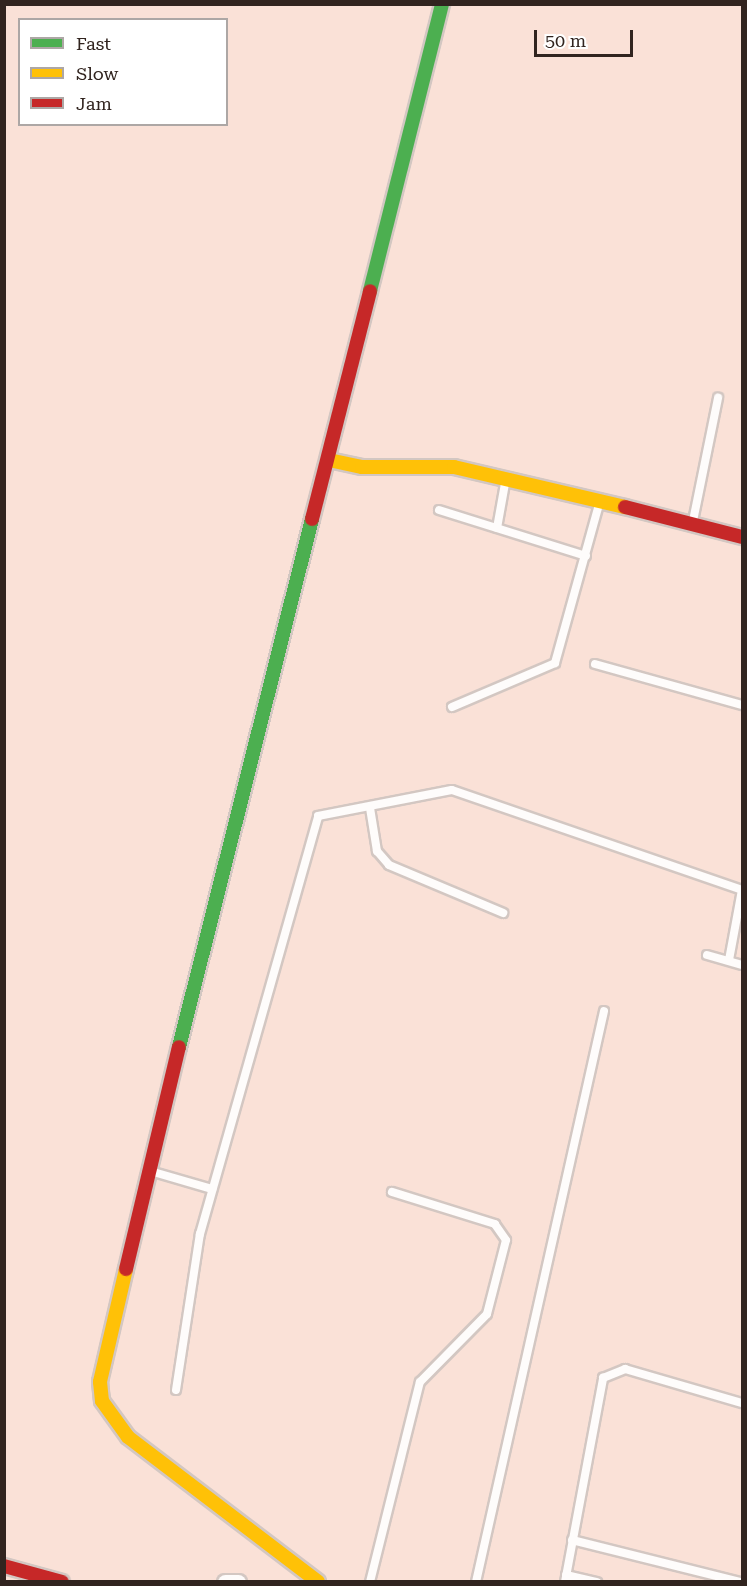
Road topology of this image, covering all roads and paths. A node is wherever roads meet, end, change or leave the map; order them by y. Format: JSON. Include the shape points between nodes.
{"nodes":[{"id":1,"x":442,"y":4,"type":"edge"},
{"id":2,"x":718,"y":398,"type":"dead end"},
{"id":3,"x":329,"y":460,"type":"junction"},
{"id":4,"x":507,"y":476,"type":"junction"},
{"id":5,"x":601,"y":500,"type":"junction"},
{"id":6,"x":439,"y":510,"type":"dead end"},
{"id":7,"x":693,"y":521,"type":"junction"},
{"id":8,"x":497,"y":528,"type":"junction"},
{"id":9,"x":742,"y":537,"type":"edge"},
{"id":10,"x":586,"y":556,"type":"junction"},
{"id":11,"x":595,"y":664,"type":"dead end"},
{"id":12,"x":742,"y":705,"type":"edge"},
{"id":13,"x":452,"y":707,"type":"dead end"},
{"id":14,"x":370,"y":808,"type":"junction"},
{"id":15,"x":742,"y":890,"type":"edge"},
{"id":16,"x":503,"y":913,"type":"dead end"},
{"id":17,"x":707,"y":955,"type":"dead end"},
{"id":18,"x":729,"y":960,"type":"junction"},
{"id":19,"x":742,"y":965,"type":"edge"},
{"id":20,"x":604,"y":1011,"type":"dead end"},
{"id":21,"x":148,"y":1170,"type":"junction"},
{"id":22,"x":212,"y":1188,"type":"junction"},
{"id":23,"x":392,"y":1192,"type":"dead end"},
{"id":24,"x":176,"y":1390,"type":"dead end"},
{"id":25,"x":742,"y":1403,"type":"edge"},
{"id":26,"x":572,"y":1540,"type":"junction"},
{"id":27,"x":4,"y":1566,"type":"edge"},
{"id":28,"x":566,"y":1578,"type":"edge"},
{"id":29,"x":62,"y":1581,"type":"edge"},
{"id":30,"x":225,"y":1581,"type":"edge"},
{"id":31,"x":238,"y":1581,"type":"edge"},
{"id":32,"x":318,"y":1581,"type":"edge"},
{"id":33,"x":370,"y":1581,"type":"edge"},
{"id":34,"x":476,"y":1581,"type":"edge"},
{"id":35,"x":597,"y":1581,"type":"edge"},
{"id":36,"x":741,"y":1581,"type":"edge"}],
"edges":[{"from":1,"to":3,"type":"street"},
{"from":2,"to":7,"type":"lane"},
{"from":3,"to":4,"type":"street","via":[[362,467],[454,467]]},
{"from":3,"to":21,"type":"street"},
{"from":4,"to":5,"type":"street"},
{"from":4,"to":8,"type":"lane"},
{"from":5,"to":7,"type":"street"},
{"from":5,"to":10,"type":"lane"},
{"from":6,"to":8,"type":"lane"},
{"from":7,"to":9,"type":"street"},
{"from":8,"to":10,"type":"lane"},
{"from":10,"to":13,"type":"lane","via":[[555,663]]},
{"from":11,"to":12,"type":"lane"},
{"from":14,"to":15,"type":"lane","via":[[436,790],[470,793]]},
{"from":14,"to":16,"type":"lane","via":[[377,851],[389,865]]},
{"from":14,"to":22,"type":"lane","via":[[322,813],[312,827]]},
{"from":15,"to":18,"type":"lane"},
{"from":17,"to":18,"type":"lane"},
{"from":18,"to":19,"type":"lane"},
{"from":20,"to":34,"type":"lane"},
{"from":21,"to":22,"type":"lane"},
{"from":21,"to":32,"type":"street","via":[[100,1382],[102,1401],[114,1422],[146,1453]]},
{"from":22,"to":24,"type":"lane","via":[[190,1274]]},
{"from":23,"to":33,"type":"lane","via":[[495,1224],[506,1240],[487,1314],[420,1382]]},
{"from":25,"to":26,"type":"lane","via":[[625,1369],[609,1372],[598,1389]]},
{"from":26,"to":28,"type":"lane"},
{"from":26,"to":36,"type":"lane"},
{"from":27,"to":29,"type":"street"},
{"from":28,"to":35,"type":"lane"},
{"from":30,"to":31,"type":"street"}]}
